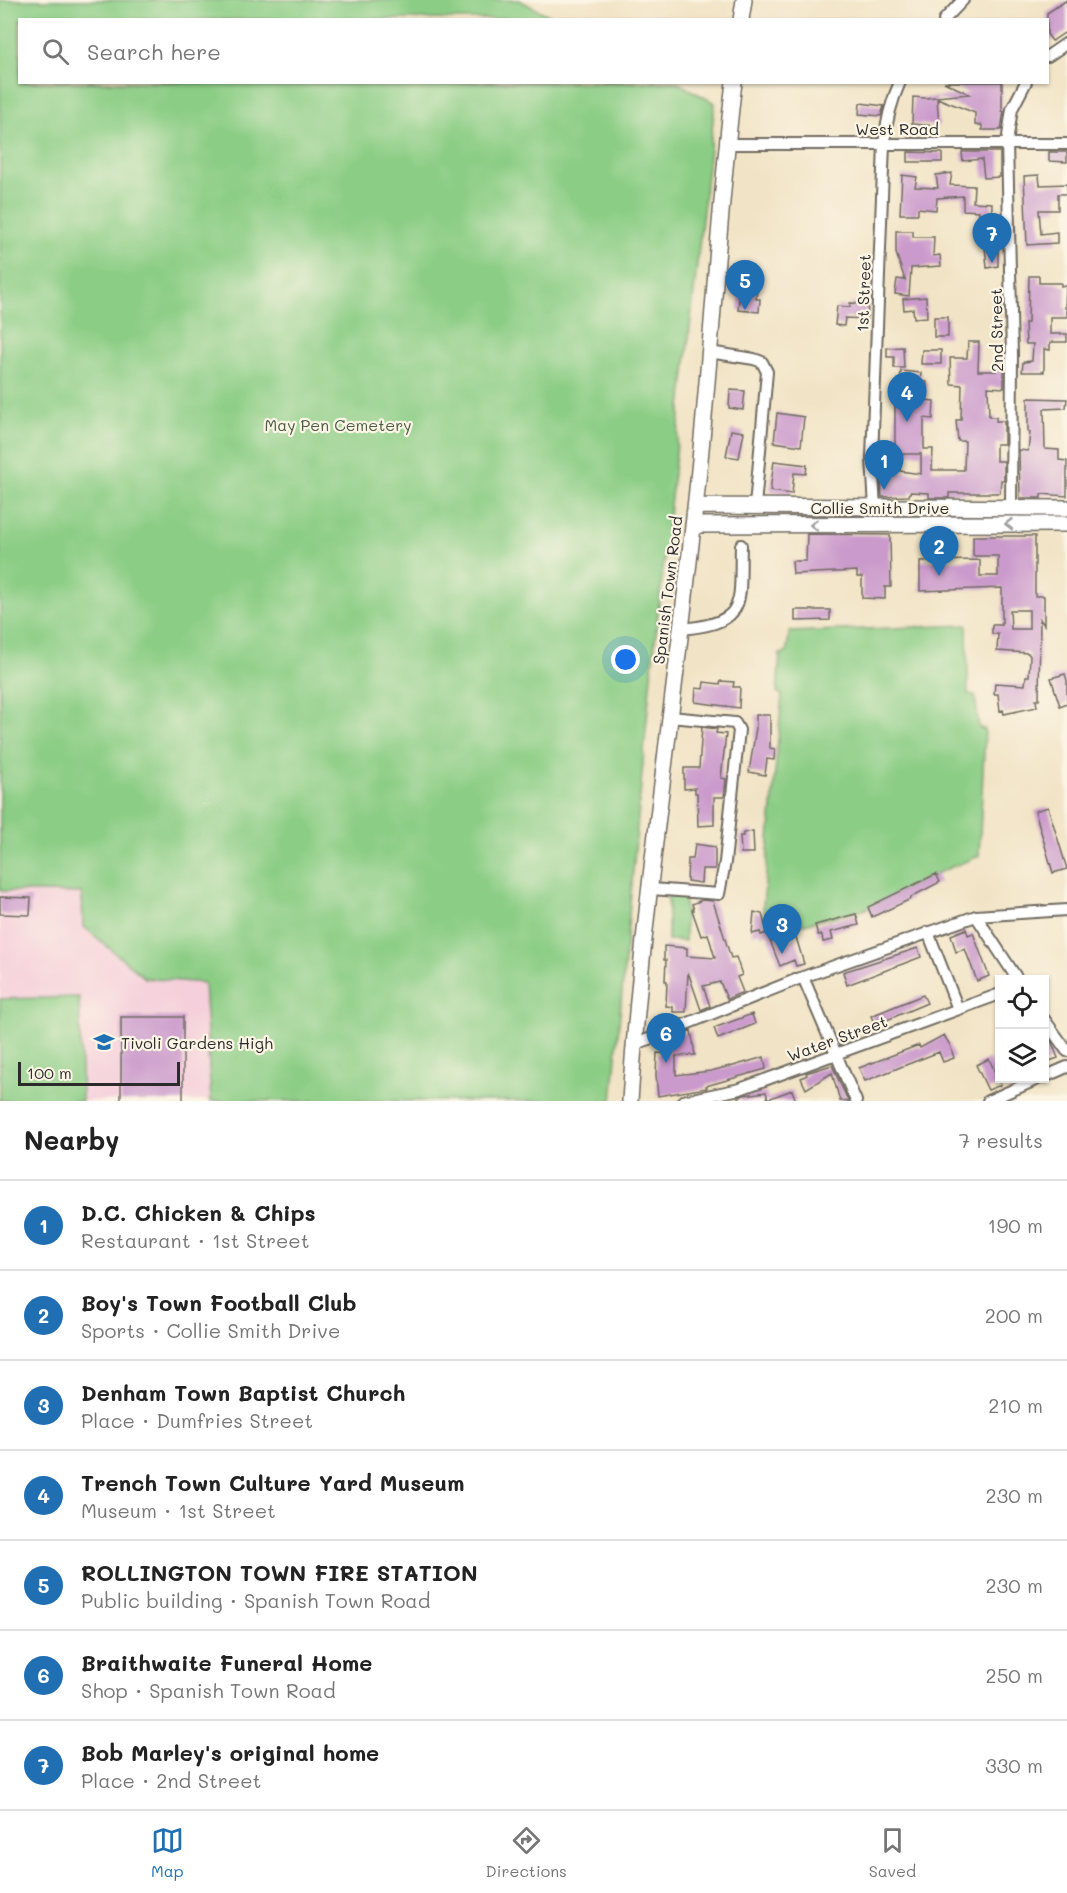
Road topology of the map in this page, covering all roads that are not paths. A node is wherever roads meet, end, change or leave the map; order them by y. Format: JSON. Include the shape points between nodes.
{"nodes":[{"id":1,"x":744,"y":0,"type":"edge"},
{"id":2,"x":963,"y":0,"type":"edge"},
{"id":3,"x":741,"y":18,"type":"edge"},
{"id":4,"x":946,"y":18,"type":"edge"},
{"id":5,"x":1067,"y":43,"type":"edge"},
{"id":6,"x":1049,"y":56,"type":"edge"},
{"id":7,"x":734,"y":84,"type":"edge"},
{"id":8,"x":899,"y":84,"type":"edge"},
{"id":9,"x":1025,"y":84,"type":"edge"},
{"id":10,"x":1007,"y":143,"type":"junction"},
{"id":11,"x":726,"y":144,"type":"junction"},
{"id":12,"x":884,"y":144,"type":"junction"},
{"id":13,"x":1067,"y":144,"type":"edge"},
{"id":14,"x":709,"y":352,"type":"junction"},
{"id":15,"x":696,"y":506,"type":"junction"},
{"id":16,"x":755,"y":506,"type":"junction"},
{"id":17,"x":875,"y":508,"type":"junction"},
{"id":18,"x":1011,"y":508,"type":"junction"},
{"id":19,"x":1067,"y":508,"type":"edge"},
{"id":20,"x":1067,"y":524,"type":"edge"},
{"id":21,"x":693,"y":525,"type":"junction"},
{"id":22,"x":741,"y":545,"type":"dead end"},
{"id":23,"x":681,"y":629,"type":"junction"},
{"id":24,"x":670,"y":717,"type":"junction"},
{"id":25,"x":651,"y":889,"type":"junction"},
{"id":26,"x":1067,"y":910,"type":"edge"},
{"id":27,"x":976,"y":916,"type":"junction"},
{"id":28,"x":928,"y":932,"type":"junction"},
{"id":29,"x":1015,"y":975,"type":"edge"},
{"id":30,"x":803,"y":977,"type":"junction"},
{"id":31,"x":995,"y":995,"type":"edge"},
{"id":32,"x":958,"y":1009,"type":"junction"},
{"id":33,"x":1049,"y":1026,"type":"edge"},
{"id":34,"x":634,"y":1045,"type":"junction"},
{"id":35,"x":1067,"y":1051,"type":"edge"},
{"id":36,"x":838,"y":1055,"type":"junction"},
{"id":37,"x":1067,"y":1067,"type":"edge"},
{"id":38,"x":1049,"y":1075,"type":"edge"},
{"id":39,"x":1029,"y":1083,"type":"edge"},
{"id":40,"x":630,"y":1101,"type":"edge"},
{"id":41,"x":683,"y":1101,"type":"edge"},
{"id":42,"x":856,"y":1101,"type":"edge"},
{"id":43,"x":988,"y":1101,"type":"edge"}],
"edges":[{"from":1,"to":3,"type":"main road"},
{"from":2,"to":4,"type":"street"},
{"from":5,"to":6,"type":"street"},
{"from":7,"to":11,"type":"main road","name":"Spanish Town Road"},
{"from":8,"to":12,"type":"street","name":"1st Street"},
{"from":9,"to":10,"type":"street","name":"2nd Street","via":[[1012,109]]},
{"from":10,"to":12,"type":"street","name":"West Road"},
{"from":10,"to":13,"type":"street","name":"West Road"},
{"from":10,"to":18,"type":"street","name":"2nd Street"},
{"from":11,"to":12,"type":"street","name":"West Road"},
{"from":11,"to":14,"type":"main road","name":"Spanish Town Road"},
{"from":12,"to":17,"type":"street","name":"1st Street","via":[[872,458]]},
{"from":14,"to":15,"type":"main road","name":"Spanish Town Road"},
{"from":14,"to":16,"type":"street","via":[[754,358],[762,362],[767,372]]},
{"from":15,"to":16,"type":"main road","name":"Collie Smith Drive"},
{"from":15,"to":21,"type":"main road","name":"Spanish Town Road"},
{"from":16,"to":17,"type":"main road","name":"Collie Smith Drive"},
{"from":17,"to":18,"type":"main road","name":"Collie Smith Drive"},
{"from":18,"to":19,"type":"main road","name":"Collie Smith Drive"},
{"from":20,"to":21,"type":"main road","name":"Collie Smith Drive","one_way":true},
{"from":21,"to":23,"type":"main road","name":"Spanish Town Road"},
{"from":22,"to":23,"type":"street","via":[[739,602],[734,612],[721,621]]},
{"from":23,"to":24,"type":"main road","name":"Spanish Town Road"},
{"from":24,"to":25,"type":"main road","name":"Spanish Town Road"},
{"from":24,"to":25,"type":"street","via":[[738,725],[727,850],[719,894]]},
{"from":25,"to":34,"type":"main road","name":"Spanish Town Road"},
{"from":26,"to":27,"type":"street"},
{"from":27,"to":28,"type":"street"},
{"from":27,"to":29,"type":"street"},
{"from":28,"to":30,"type":"street"},
{"from":28,"to":32,"type":"street"},
{"from":30,"to":34,"type":"street"},
{"from":30,"to":36,"type":"street"},
{"from":31,"to":32,"type":"street","name":"Water Street"},
{"from":32,"to":36,"type":"street","name":"Water Street"},
{"from":33,"to":35,"type":"street"},
{"from":34,"to":40,"type":"main road","name":"Spanish Town Road"},
{"from":36,"to":41,"type":"street","name":"Water Street","via":[[740,1089]]},
{"from":36,"to":42,"type":"street"},
{"from":37,"to":38,"type":"street"},
{"from":39,"to":43,"type":"street"}]}
